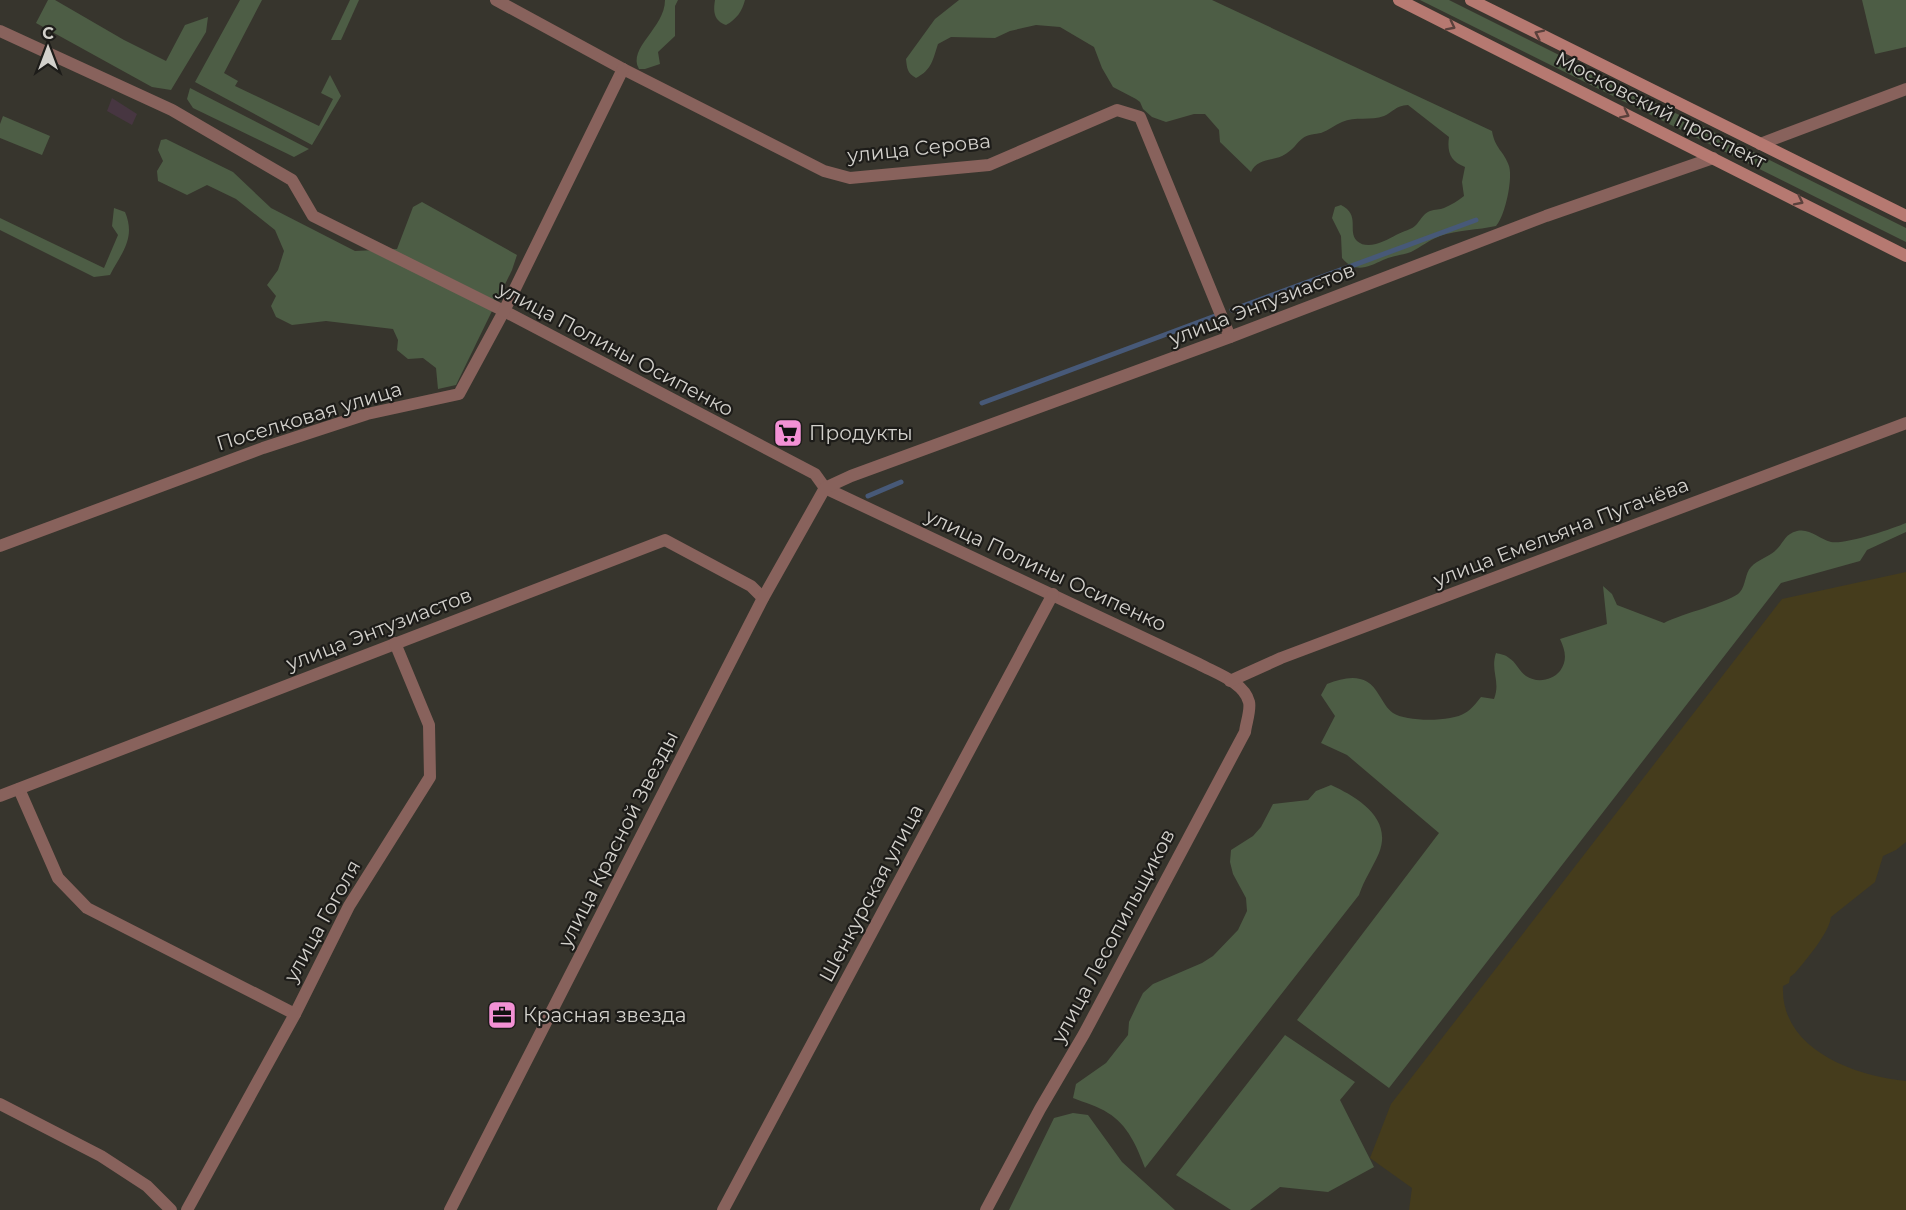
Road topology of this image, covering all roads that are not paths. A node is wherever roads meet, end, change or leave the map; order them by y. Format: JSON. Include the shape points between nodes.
{"nodes":[{"id":1,"x":496,"y":0,"type":"edge"},
{"id":2,"x":1399,"y":0,"type":"edge"},
{"id":3,"x":1471,"y":0,"type":"edge"},
{"id":4,"x":0,"y":31,"type":"edge"},
{"id":5,"x":623,"y":69,"type":"junction"},
{"id":6,"x":1906,"y":89,"type":"edge"},
{"id":7,"x":1760,"y":144,"type":"junction"},
{"id":8,"x":1713,"y":158,"type":"junction"},
{"id":9,"x":1906,"y":216,"type":"edge"},
{"id":10,"x":1906,"y":255,"type":"edge"},
{"id":11,"x":504,"y":311,"type":"junction"},
{"id":12,"x":1230,"y":337,"type":"junction"},
{"id":13,"x":1906,"y":423,"type":"edge"},
{"id":14,"x":825,"y":488,"type":"junction"},
{"id":15,"x":0,"y":546,"type":"edge"},
{"id":16,"x":1053,"y":594,"type":"junction"},
{"id":17,"x":763,"y":598,"type":"junction"},
{"id":18,"x":395,"y":643,"type":"junction"},
{"id":19,"x":1230,"y":681,"type":"junction"},
{"id":20,"x":19,"y":789,"type":"junction"},
{"id":21,"x":0,"y":796,"type":"edge"},
{"id":22,"x":295,"y":1014,"type":"junction"},
{"id":23,"x":0,"y":1104,"type":"edge"},
{"id":24,"x":171,"y":1210,"type":"edge"},
{"id":25,"x":188,"y":1210,"type":"edge"},
{"id":26,"x":450,"y":1210,"type":"edge"},
{"id":27,"x":723,"y":1210,"type":"edge"},
{"id":28,"x":986,"y":1210,"type":"edge"}],
"edges":[{"from":1,"to":5,"type":"street","name":"улица Серова"},
{"from":2,"to":8,"type":"main road","name":"Московский проспект","one_way":true},
{"from":7,"to":3,"type":"main road","name":"Московский проспект","one_way":true},
{"from":4,"to":11,"type":"street","name":"улица Полины Осипенко","via":[[172,110],[292,180],[313,216]]},
{"from":5,"to":11,"type":"street","name":"Поселковая улица"},
{"from":5,"to":12,"type":"street","name":"улица Серова","via":[[824,171],[850,178],[989,165],[1117,110],[1140,117]]},
{"from":6,"to":7,"type":"street"},
{"from":7,"to":9,"type":"main road","name":"Московский проспект"},
{"from":8,"to":10,"type":"main road","name":"Московский проспект","one_way":true},
{"from":8,"to":12,"type":"street","name":"улица Энтузиастов","via":[[1546,216]]},
{"from":11,"to":14,"type":"street","name":"улица Полины Осипенко","via":[[815,474]]},
{"from":11,"to":15,"type":"street","name":"Поселковая улица","via":[[459,394],[368,414],[263,448]]},
{"from":12,"to":14,"type":"street","name":"улица Энтузиастов"},
{"from":13,"to":19,"type":"street","name":"улица Емельяна Пугачёва","via":[[1291,654]]},
{"from":14,"to":16,"type":"street","name":"улица Полины Осипенко"},
{"from":14,"to":17,"type":"street","name":"улица Красной Звезды"},
{"from":16,"to":19,"type":"street","name":"улица Полины Осипенко"},
{"from":16,"to":27,"type":"street","name":"Шенкурская улица"},
{"from":17,"to":18,"type":"street","name":"улица Энтузиастов","via":[[751,586],[665,540]]},
{"from":17,"to":26,"type":"street","name":"улица Красной Звезды"},
{"from":18,"to":20,"type":"street","name":"улица Энтузиастов"},
{"from":18,"to":22,"type":"street","name":"улица Гоголя","via":[[429,725],[430,777],[349,906]]},
{"from":19,"to":28,"type":"street","name":"улица Лесопильщиков","via":[[1243,690],[1249,703],[1245,732]]},
{"from":20,"to":21,"type":"street","name":"улица Энтузиастов"},
{"from":20,"to":22,"type":"street","via":[[58,878],[87,908]]},
{"from":22,"to":25,"type":"street","name":"улица Гоголя"},
{"from":23,"to":24,"type":"street","via":[[101,1156],[147,1186]]}]}
